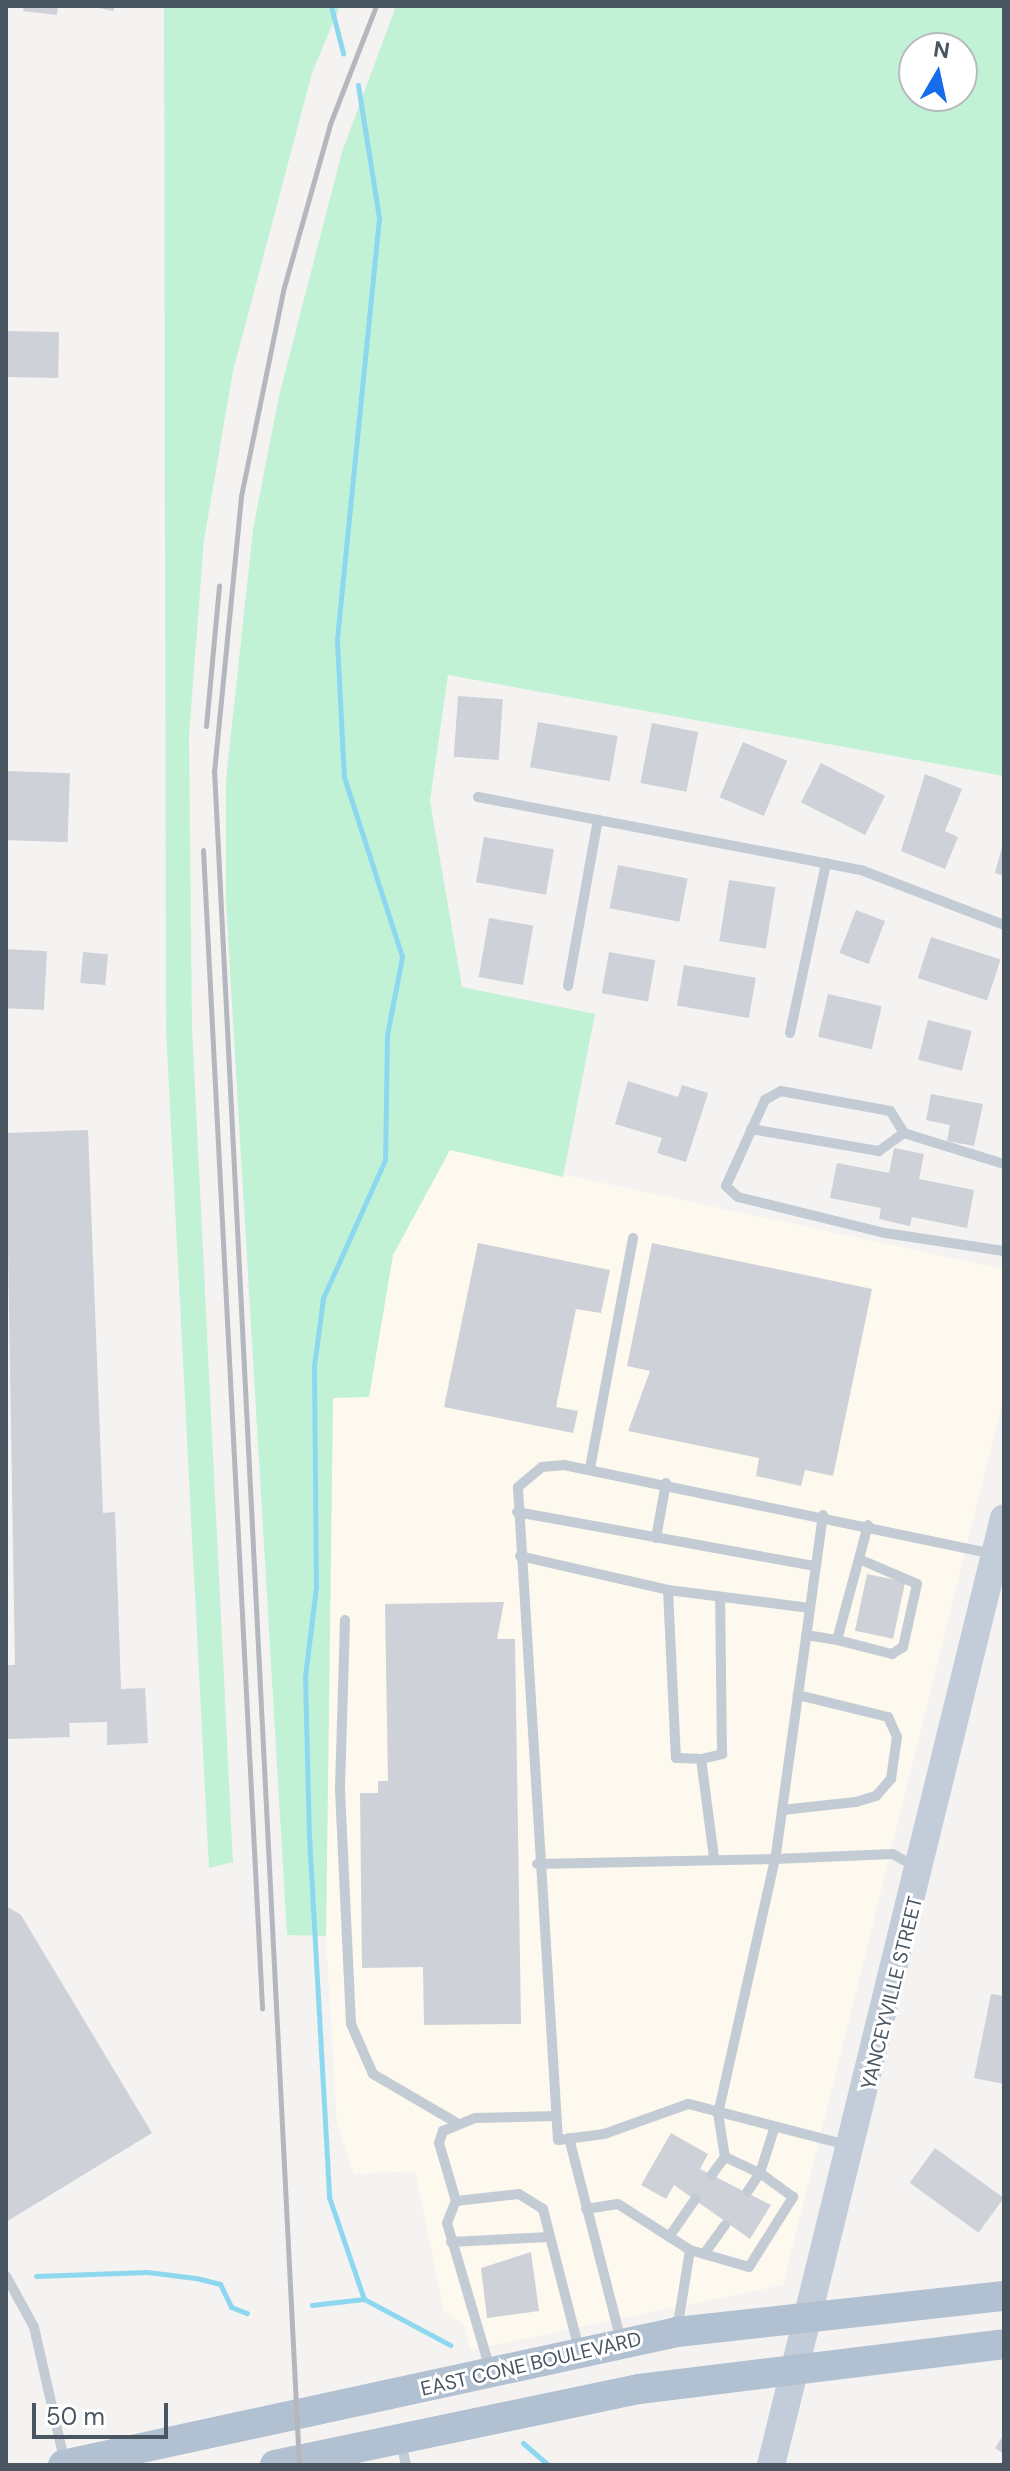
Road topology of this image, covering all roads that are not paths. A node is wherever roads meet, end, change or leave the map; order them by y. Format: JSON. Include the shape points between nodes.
{"nodes":[{"id":1,"x":478,"y":797,"type":"dead end"},
{"id":2,"x":598,"y":820,"type":"junction"},
{"id":3,"x":826,"y":863,"type":"junction"},
{"id":4,"x":1004,"y":925,"type":"edge"},
{"id":5,"x":568,"y":986,"type":"dead end"},
{"id":6,"x":790,"y":1033,"type":"dead end"},
{"id":7,"x":751,"y":1129,"type":"junction"},
{"id":8,"x":904,"y":1133,"type":"junction"},
{"id":9,"x":1004,"y":1164,"type":"edge"},
{"id":10,"x":633,"y":1238,"type":"dead end"},
{"id":11,"x":1004,"y":1251,"type":"edge"},
{"id":12,"x":590,"y":1468,"type":"junction"},
{"id":13,"x":666,"y":1483,"type":"junction"},
{"id":14,"x":517,"y":1512,"type":"junction"},
{"id":15,"x":823,"y":1515,"type":"junction"},
{"id":16,"x":1004,"y":1518,"type":"edge"},
{"id":17,"x":868,"y":1525,"type":"junction"},
{"id":18,"x":656,"y":1538,"type":"junction"},
{"id":19,"x":996,"y":1555,"type":"junction"},
{"id":20,"x":520,"y":1556,"type":"junction"},
{"id":21,"x":859,"y":1559,"type":"junction"},
{"id":22,"x":815,"y":1566,"type":"junction"},
{"id":23,"x":668,"y":1590,"type":"junction"},
{"id":24,"x":720,"y":1598,"type":"junction"},
{"id":25,"x":810,"y":1608,"type":"junction"},
{"id":26,"x":345,"y":1620,"type":"dead end"},
{"id":27,"x":806,"y":1635,"type":"junction"},
{"id":28,"x":837,"y":1640,"type":"junction"},
{"id":29,"x":798,"y":1695,"type":"junction"},
{"id":30,"x":701,"y":1759,"type":"junction"},
{"id":31,"x":782,"y":1810,"type":"junction"},
{"id":32,"x":714,"y":1858,"type":"junction"},
{"id":33,"x":775,"y":1859,"type":"junction"},
{"id":34,"x":537,"y":1864,"type":"junction"},
{"id":35,"x":922,"y":1871,"type":"junction"},
{"id":36,"x":718,"y":2113,"type":"junction"},
{"id":37,"x":556,"y":2116,"type":"junction"},
{"id":38,"x":455,"y":2122,"type":"junction"},
{"id":39,"x":774,"y":2129,"type":"junction"},
{"id":40,"x":569,"y":2138,"type":"junction"},
{"id":41,"x":853,"y":2147,"type":"junction"},
{"id":42,"x":725,"y":2157,"type":"junction"},
{"id":43,"x":760,"y":2173,"type":"junction"},
{"id":44,"x":711,"y":2176,"type":"dead end"},
{"id":45,"x":748,"y":2191,"type":"dead end"},
{"id":46,"x":696,"y":2198,"type":"dead end"},
{"id":47,"x":456,"y":2201,"type":"junction"},
{"id":48,"x":586,"y":2209,"type":"junction"},
{"id":49,"x":725,"y":2225,"type":"dead end"},
{"id":50,"x":550,"y":2237,"type":"junction"},
{"id":51,"x":669,"y":2237,"type":"junction"},
{"id":52,"x":451,"y":2242,"type":"junction"},
{"id":53,"x":690,"y":2250,"type":"junction"},
{"id":54,"x":704,"y":2254,"type":"junction"},
{"id":55,"x":6,"y":2276,"type":"edge"},
{"id":56,"x":1004,"y":2296,"type":"edge"},
{"id":57,"x":810,"y":2314,"type":"junction"},
{"id":58,"x":677,"y":2332,"type":"junction"},
{"id":59,"x":621,"y":2343,"type":"junction"},
{"id":60,"x":1004,"y":2344,"type":"edge"},
{"id":61,"x":580,"y":2351,"type":"junction"},
{"id":62,"x":797,"y":2365,"type":"junction"},
{"id":63,"x":491,"y":2372,"type":"junction"},
{"id":64,"x":403,"y":2451,"type":"edge"},
{"id":65,"x":65,"y":2465,"type":"edge"},
{"id":66,"x":275,"y":2465,"type":"edge"},
{"id":67,"x":771,"y":2465,"type":"edge"}],
"edges":[{"from":1,"to":2,"type":"lane"},
{"from":2,"to":3,"type":"lane"},
{"from":2,"to":5,"type":"lane"},
{"from":3,"to":4,"type":"lane"},
{"from":3,"to":6,"type":"lane"},
{"from":7,"to":8,"type":"lane","via":[[879,1151]]},
{"from":7,"to":8,"type":"lane","via":[[765,1100],[781,1091],[890,1111]]},
{"from":7,"to":11,"type":"lane","via":[[726,1186],[738,1197]]},
{"from":8,"to":9,"type":"lane"},
{"from":10,"to":12,"type":"lane"},
{"from":12,"to":13,"type":"lane"},
{"from":12,"to":14,"type":"lane","via":[[542,1467],[526,1475]]},
{"from":13,"to":15,"type":"lane"},
{"from":13,"to":18,"type":"lane"},
{"from":14,"to":18,"type":"lane"},
{"from":14,"to":20,"type":"lane"},
{"from":15,"to":17,"type":"lane"},
{"from":15,"to":22,"type":"lane"},
{"from":16,"to":19,"type":"main road","name":"YANCEYVILLE STREET"},
{"from":17,"to":19,"type":"lane"},
{"from":17,"to":21,"type":"lane"},
{"from":18,"to":22,"type":"lane"},
{"from":19,"to":35,"type":"main road","name":"YANCEYVILLE STREET"},
{"from":20,"to":23,"type":"lane"},
{"from":20,"to":34,"type":"lane"},
{"from":21,"to":28,"type":"lane"},
{"from":21,"to":28,"type":"lane","via":[[909,1574],[917,1584],[903,1647],[892,1654]]},
{"from":22,"to":25,"type":"lane"},
{"from":23,"to":24,"type":"lane"},
{"from":23,"to":30,"type":"lane","via":[[676,1758]]},
{"from":24,"to":25,"type":"lane"},
{"from":24,"to":30,"type":"lane","via":[[722,1754]]},
{"from":25,"to":27,"type":"lane"},
{"from":26,"to":38,"type":"lane","via":[[340,1790],[351,2024],[373,2074]]},
{"from":27,"to":28,"type":"lane"},
{"from":27,"to":29,"type":"lane"},
{"from":29,"to":31,"type":"lane"},
{"from":29,"to":31,"type":"lane","via":[[888,1717],[897,1737],[891,1779],[876,1796]]},
{"from":30,"to":32,"type":"lane"},
{"from":31,"to":33,"type":"lane"},
{"from":32,"to":33,"type":"lane"},
{"from":32,"to":34,"type":"lane"},
{"from":33,"to":35,"type":"lane","via":[[893,1854]]},
{"from":33,"to":36,"type":"lane"},
{"from":34,"to":37,"type":"lane"},
{"from":35,"to":41,"type":"main road","name":"YANCEYVILLE STREET"},
{"from":36,"to":39,"type":"lane"},
{"from":36,"to":40,"type":"lane","via":[[672,2106],[604,2134]]},
{"from":36,"to":42,"type":"lane"},
{"from":37,"to":38,"type":"lane"},
{"from":37,"to":40,"type":"lane","via":[[558,2140]]},
{"from":38,"to":47,"type":"lane","via":[[439,2143]]},
{"from":39,"to":41,"type":"lane"},
{"from":39,"to":43,"type":"lane"},
{"from":40,"to":48,"type":"lane"},
{"from":41,"to":57,"type":"main road","name":"YANCEYVILLE STREET"},
{"from":42,"to":43,"type":"lane"},
{"from":42,"to":44,"type":"lane"},
{"from":43,"to":45,"type":"lane"},
{"from":43,"to":54,"type":"lane","via":[[793,2197],[765,2244],[749,2267]]},
{"from":46,"to":51,"type":"lane"},
{"from":47,"to":50,"type":"lane","via":[[530,2197],[543,2209]]},
{"from":47,"to":52,"type":"lane","via":[[448,2214]]},
{"from":48,"to":51,"type":"lane","via":[[612,2202]]},
{"from":48,"to":59,"type":"lane"},
{"from":49,"to":54,"type":"lane"},
{"from":50,"to":52,"type":"lane"},
{"from":50,"to":61,"type":"lane"},
{"from":51,"to":53,"type":"lane"},
{"from":52,"to":63,"type":"lane","via":[[463,2298],[479,2325]]},
{"from":53,"to":54,"type":"lane"},
{"from":53,"to":58,"type":"lane"},
{"from":55,"to":65,"type":"lane","via":[[34,2327]]},
{"from":56,"to":57,"type":"main road","name":"EAST CONE BOULEVARD"},
{"from":57,"to":58,"type":"main road","name":"EAST CONE BOULEVARD"},
{"from":57,"to":62,"type":"main road","name":"YANCEYVILLE STREET"},
{"from":58,"to":59,"type":"main road","name":"EAST CONE BOULEVARD"},
{"from":59,"to":61,"type":"main road","name":"EAST CONE BOULEVARD"},
{"from":60,"to":62,"type":"main road"},
{"from":61,"to":63,"type":"main road","name":"EAST CONE BOULEVARD"},
{"from":62,"to":64,"type":"main road"},
{"from":62,"to":67,"type":"main road","name":"YANCEYVILLE STREET"},
{"from":63,"to":65,"type":"main road","name":"EAST CONE BOULEVARD"},
{"from":64,"to":66,"type":"main road"}]}
